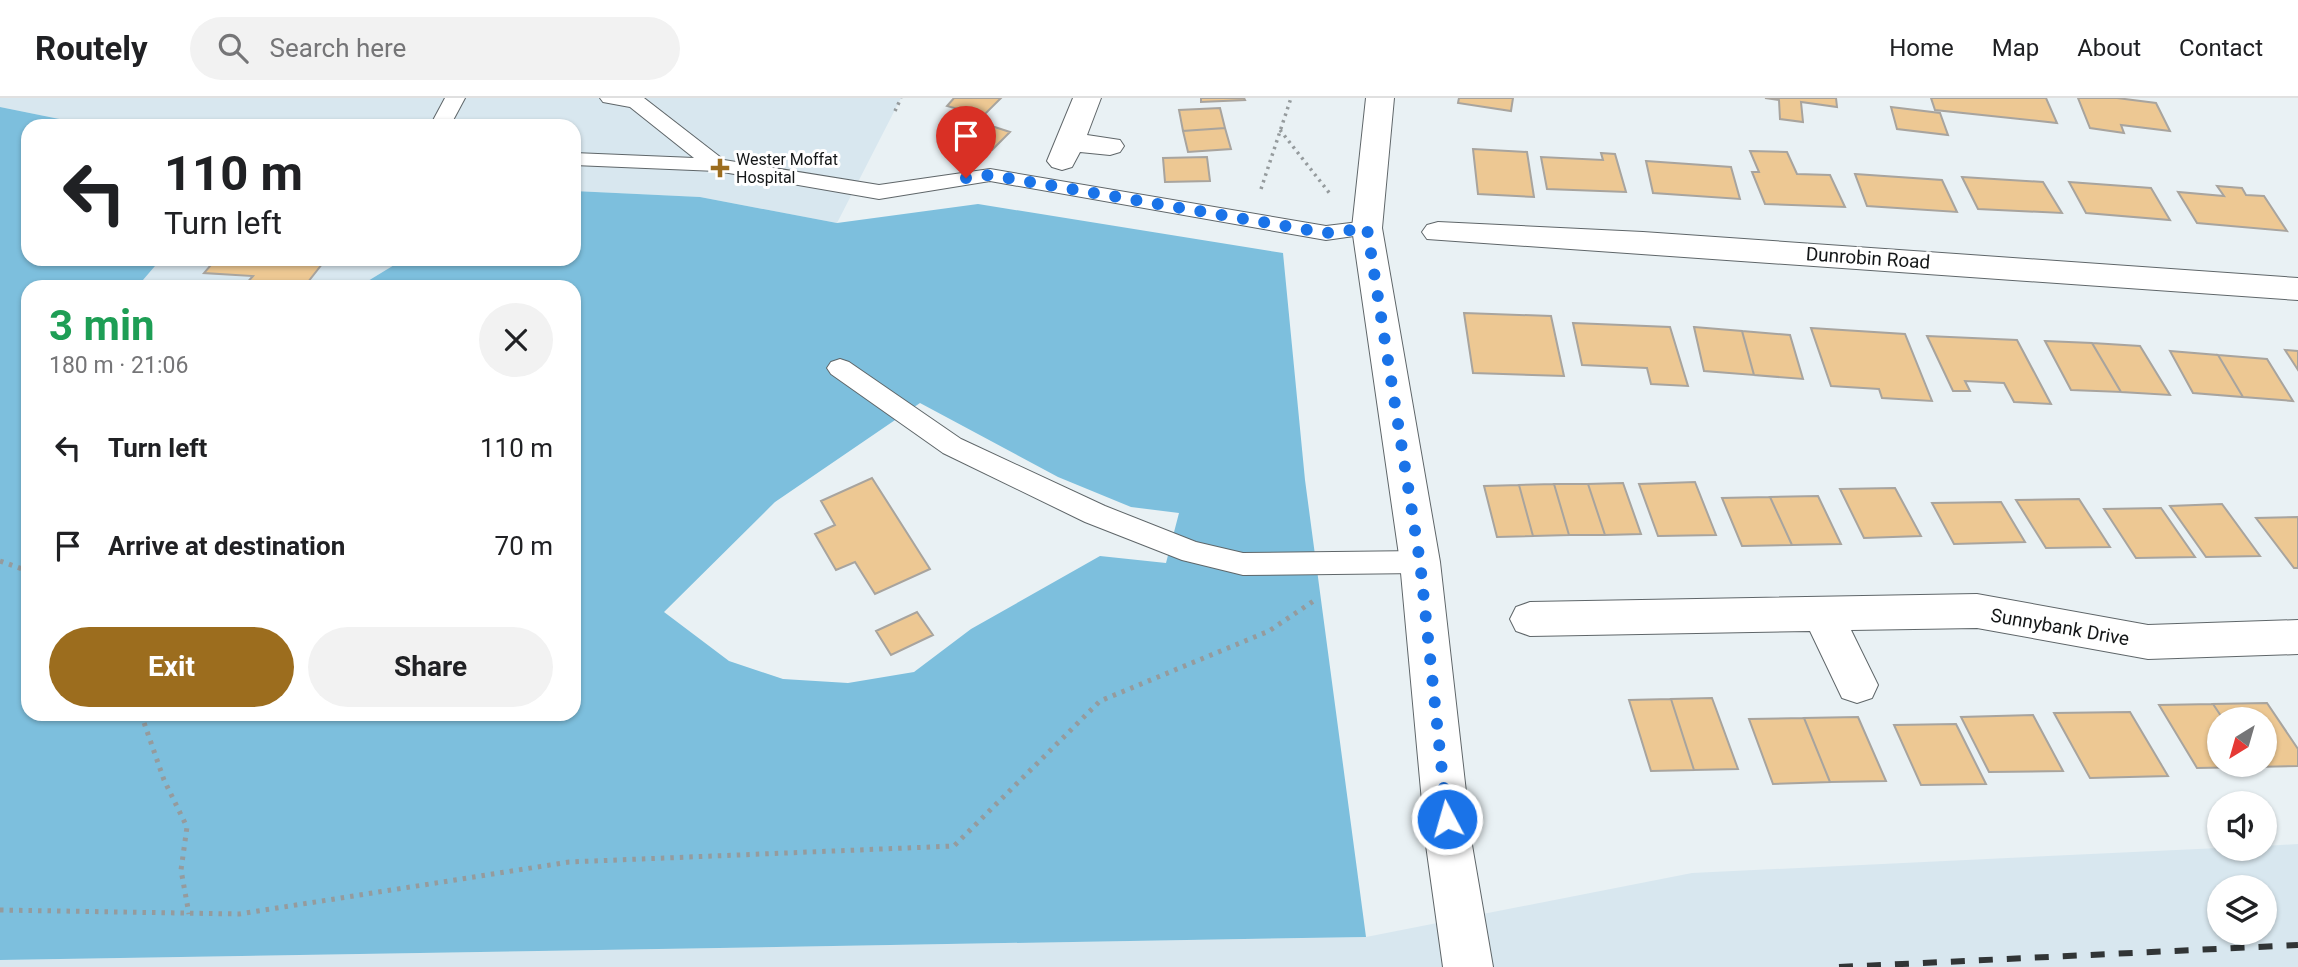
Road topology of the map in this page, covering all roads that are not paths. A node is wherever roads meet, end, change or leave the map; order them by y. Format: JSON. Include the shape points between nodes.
{"nodes":[{"id":1,"x":455,"y":98,"type":"edge"},
{"id":2,"x":611,"y":98,"type":"edge"},
{"id":3,"x":1087,"y":98,"type":"edge"},
{"id":4,"x":1380,"y":98,"type":"edge"},
{"id":5,"x":444,"y":119,"type":"edge"},
{"id":6,"x":1110,"y":146,"type":"dead end"},
{"id":7,"x":581,"y":159,"type":"edge"},
{"id":8,"x":716,"y":165,"type":"junction"},
{"id":9,"x":1367,"y":228,"type":"junction"},
{"id":10,"x":1438,"y":232,"type":"dead end"},
{"id":11,"x":2298,"y":289,"type":"edge"},
{"id":12,"x":840,"y":368,"type":"dead end"},
{"id":13,"x":1420,"y":562,"type":"junction"},
{"id":14,"x":1823,"y":614,"type":"junction"},
{"id":15,"x":1530,"y":618,"type":"dead end"},
{"id":16,"x":2298,"y":638,"type":"edge"},
{"id":17,"x":1857,"y":685,"type":"dead end"},
{"id":18,"x":1468,"y":967,"type":"edge"}],
"edges":[{"from":1,"to":5,"type":"lane"},
{"from":2,"to":8,"type":"lane","via":[[636,102]]},
{"from":3,"to":6,"type":"street","via":[[1066,152]]},
{"from":4,"to":9,"type":"street"},
{"from":7,"to":8,"type":"lane"},
{"from":8,"to":9,"type":"lane","via":[[879,192],[990,175],[1326,233]]},
{"from":9,"to":13,"type":"street"},
{"from":10,"to":11,"type":"street","name":"Dunrobin Road","via":[[1643,242]]},
{"from":12,"to":13,"type":"lane","via":[[953,446],[1095,514],[1192,552],[1243,564]]},
{"from":13,"to":18,"type":"street","via":[[1450,845]]},
{"from":14,"to":15,"type":"street","name":"Sunnybank Drive"},
{"from":14,"to":16,"type":"street","name":"Sunnybank Drive","via":[[1977,611],[2148,642]]},
{"from":14,"to":17,"type":"street"}]}
